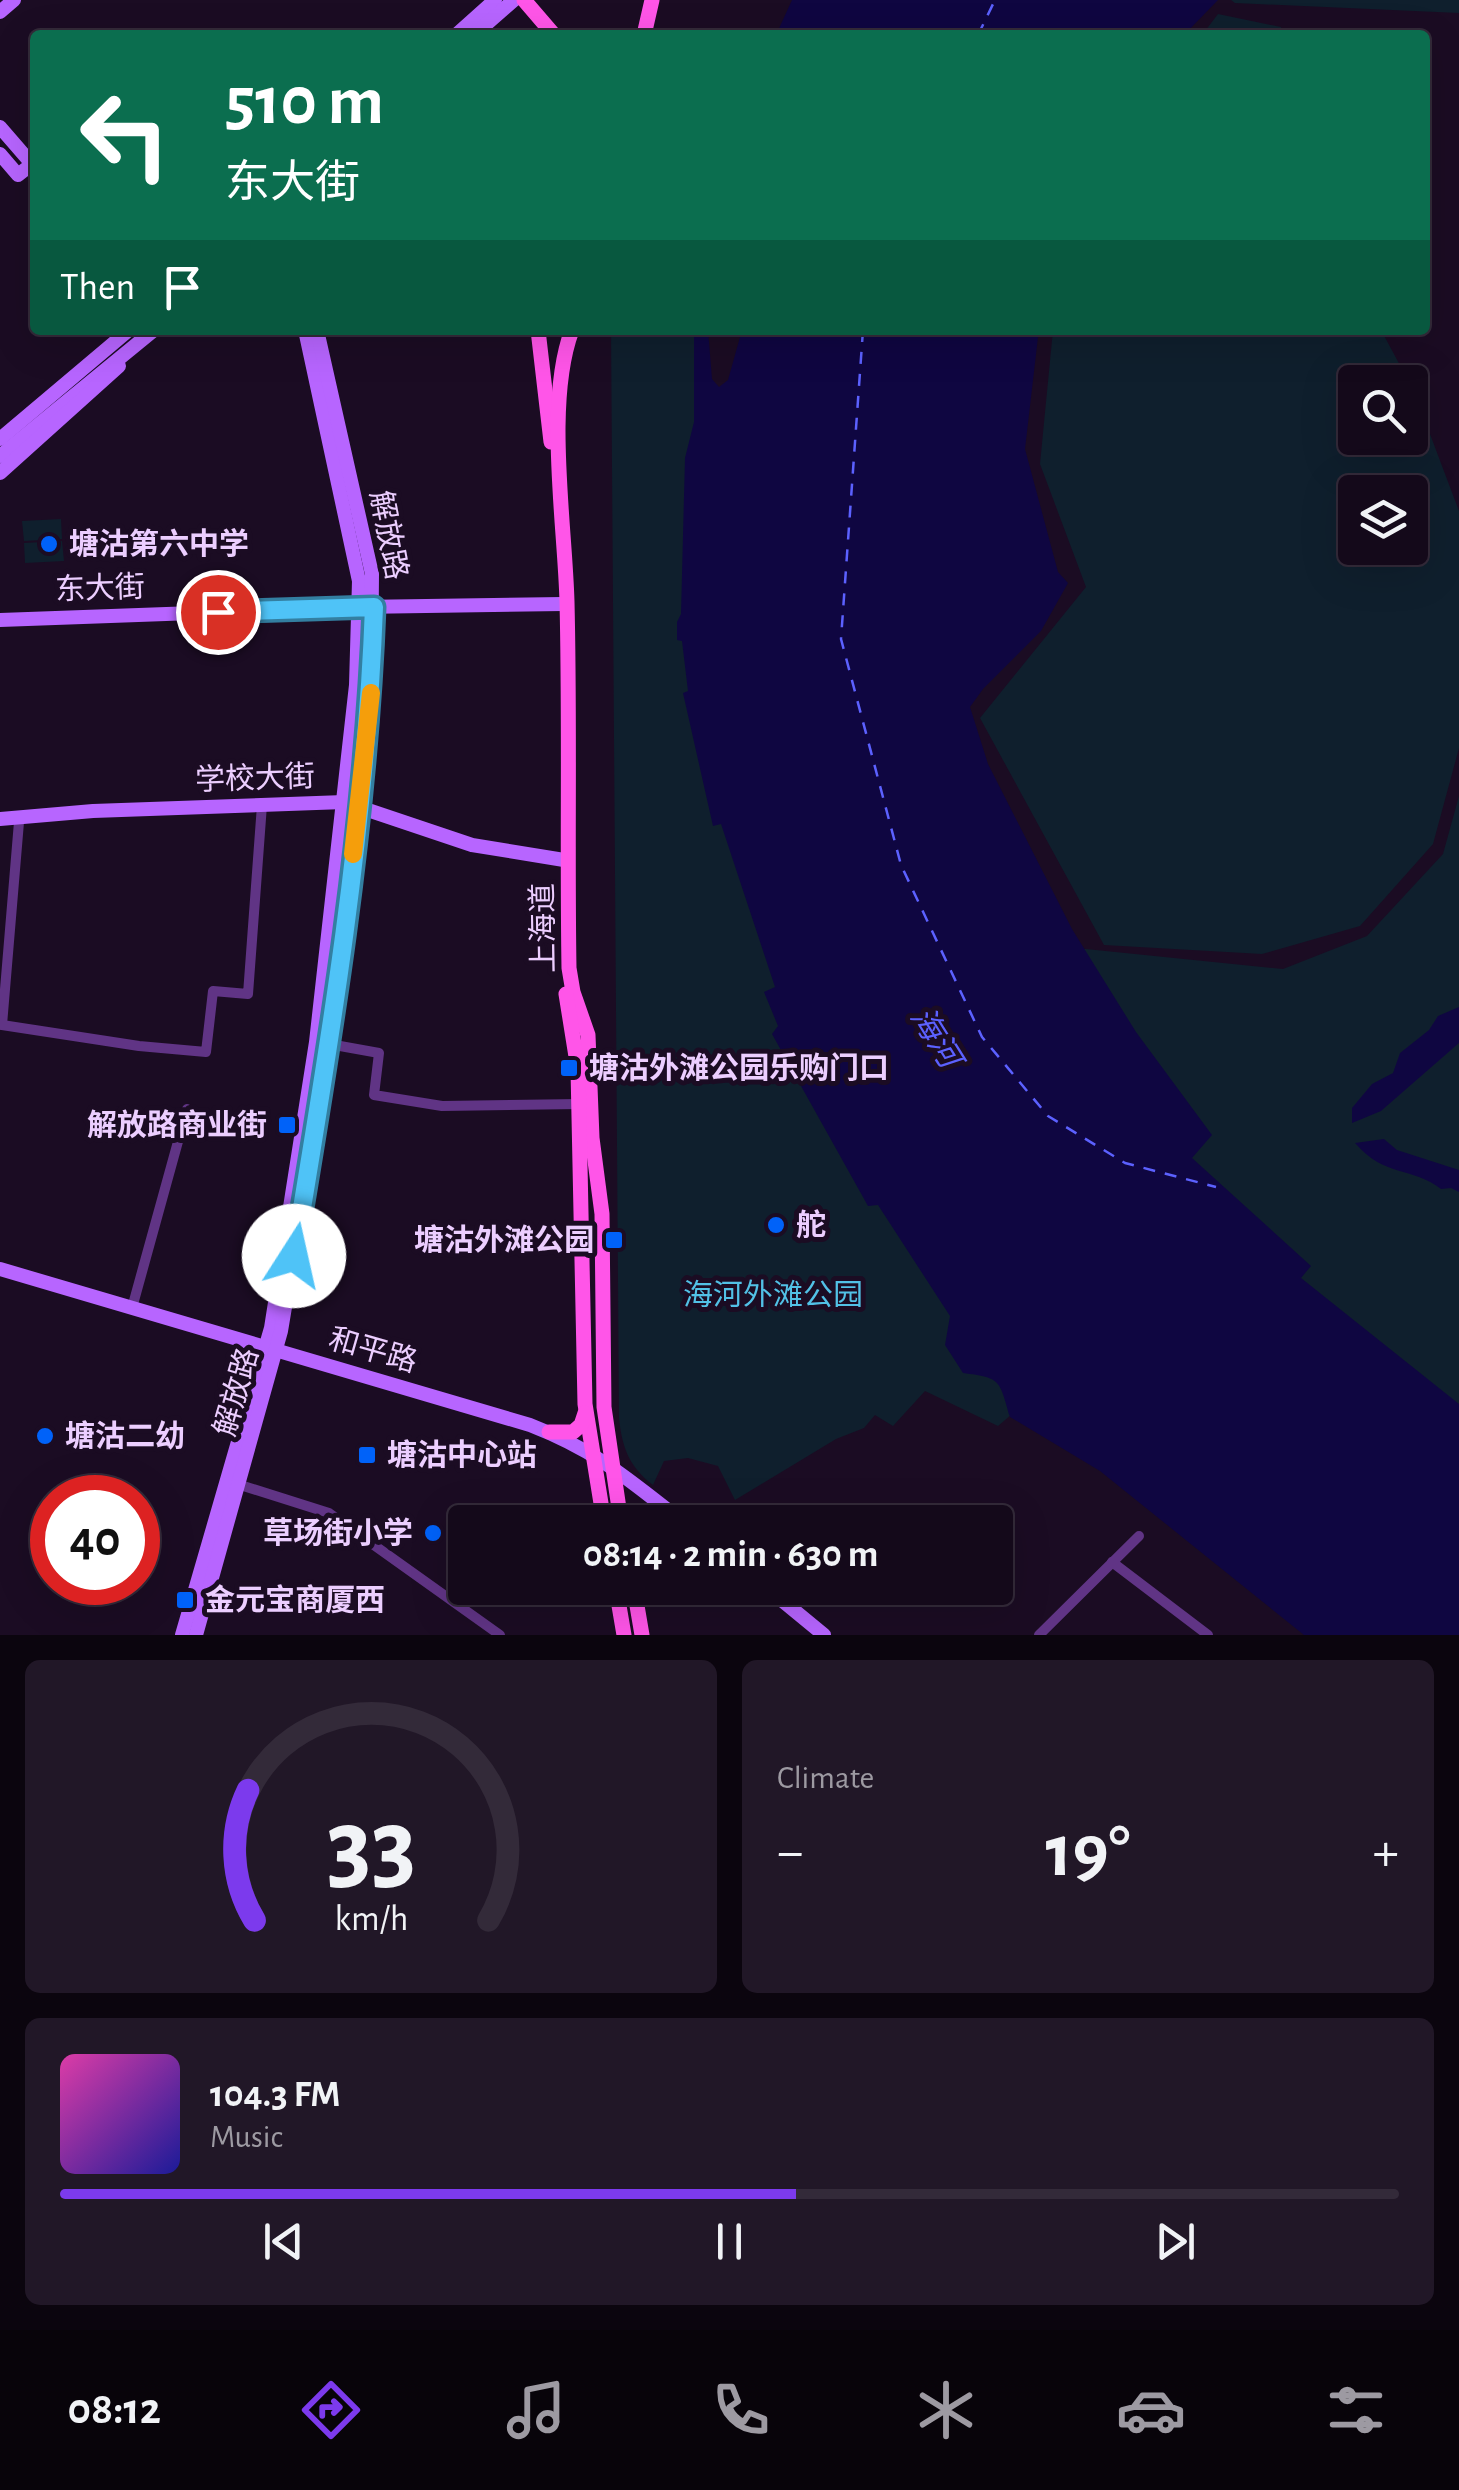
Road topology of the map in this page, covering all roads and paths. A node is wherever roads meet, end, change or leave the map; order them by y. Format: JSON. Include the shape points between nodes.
{"nodes":[{"id":1,"x":14,"y":0,"type":"edge"},
{"id":2,"x":652,"y":0,"type":"edge"},
{"id":3,"x":505,"y":2,"type":"edge"},
{"id":4,"x":529,"y":6,"type":"edge"},
{"id":5,"x":0,"y":12,"type":"edge"},
{"id":6,"x":463,"y":30,"type":"edge"},
{"id":7,"x":479,"y":30,"type":"edge"},
{"id":8,"x":550,"y":30,"type":"edge"},
{"id":9,"x":645,"y":30,"type":"edge"},
{"id":10,"x":0,"y":127,"type":"edge"},
{"id":11,"x":0,"y":154,"type":"edge"},
{"id":12,"x":30,"y":162,"type":"edge"},
{"id":13,"x":30,"y":166,"type":"edge"},
{"id":14,"x":121,"y":335,"type":"edge"},
{"id":15,"x":124,"y":335,"type":"edge"},
{"id":16,"x":148,"y":335,"type":"edge"},
{"id":17,"x":306,"y":335,"type":"edge"},
{"id":18,"x":318,"y":335,"type":"edge"},
{"id":19,"x":539,"y":335,"type":"edge"},
{"id":20,"x":570,"y":335,"type":"edge"},
{"id":21,"x":138,"y":344,"type":"junction"},
{"id":22,"x":96,"y":368,"type":"junction"},
{"id":23,"x":0,"y":430,"type":"edge"},
{"id":24,"x":0,"y":439,"type":"edge"},
{"id":25,"x":0,"y":456,"type":"edge"},
{"id":26,"x":0,"y":472,"type":"edge"},
{"id":27,"x":562,"y":604,"type":"junction"},
{"id":28,"x":367,"y":607,"type":"junction"},
{"id":29,"x":0,"y":620,"type":"edge"},
{"id":30,"x":352,"y":804,"type":"junction"},
{"id":31,"x":262,"y":805,"type":"junction"},
{"id":32,"x":16,"y":816,"type":"junction"},
{"id":33,"x":0,"y":819,"type":"edge"},
{"id":34,"x":564,"y":860,"type":"junction"},
{"id":35,"x":329,"y":1044,"type":"junction"},
{"id":36,"x":579,"y":1104,"type":"junction"},
{"id":37,"x":187,"y":1110,"type":"dead end"},
{"id":38,"x":0,"y":1269,"type":"edge"},
{"id":39,"x":132,"y":1308,"type":"junction"},
{"id":40,"x":272,"y":1353,"type":"junction"},
{"id":41,"x":585,"y":1404,"type":"junction"},
{"id":42,"x":549,"y":1432,"type":"junction"},
{"id":43,"x":591,"y":1452,"type":"junction"},
{"id":44,"x":610,"y":1464,"type":"junction"},
{"id":45,"x":233,"y":1483,"type":"junction"},
{"id":46,"x":601,"y":1505,"type":"edge"},
{"id":47,"x":618,"y":1505,"type":"edge"},
{"id":48,"x":662,"y":1505,"type":"edge"},
{"id":49,"x":1139,"y":1536,"type":"dead end"},
{"id":50,"x":1112,"y":1562,"type":"junction"},
{"id":51,"x":619,"y":1605,"type":"edge"},
{"id":52,"x":637,"y":1605,"type":"edge"},
{"id":53,"x":786,"y":1605,"type":"edge"},
{"id":54,"x":819,"y":1634,"type":"edge"},
{"id":55,"x":182,"y":1635,"type":"edge"},
{"id":56,"x":196,"y":1635,"type":"edge"},
{"id":57,"x":500,"y":1635,"type":"edge"},
{"id":58,"x":624,"y":1635,"type":"edge"},
{"id":59,"x":642,"y":1635,"type":"edge"},
{"id":60,"x":1039,"y":1635,"type":"edge"},
{"id":61,"x":1208,"y":1635,"type":"edge"}],
"edges":[{"from":1,"to":5,"type":"street"},
{"from":2,"to":9,"type":"main road"},
{"from":3,"to":4,"type":"street"},
{"from":3,"to":6,"type":"street"},
{"from":3,"to":7,"type":"street"},
{"from":4,"to":8,"type":"main road"},
{"from":10,"to":12,"type":"street"},
{"from":11,"to":13,"type":"street","via":[[18,175]]},
{"from":14,"to":23,"type":"street"},
{"from":15,"to":22,"type":"street"},
{"from":16,"to":21,"type":"street"},
{"from":17,"to":28,"type":"street","name":"解放路"},
{"from":18,"to":28,"type":"street","name":"解放路","via":[[372,574]]},
{"from":19,"to":27,"type":"main road","name":"上海道"},
{"from":20,"to":44,"type":"main road","name":"上海道","via":[[560,402],[569,968],[588,1035]]},
{"from":21,"to":22,"type":"street"},
{"from":21,"to":26,"type":"street"},
{"from":22,"to":24,"type":"street"},
{"from":22,"to":25,"type":"street"},
{"from":27,"to":28,"type":"street","name":"东大街"},
{"from":27,"to":34,"type":"main road","name":"上海道"},
{"from":28,"to":29,"type":"street","name":"东大街"},
{"from":28,"to":30,"type":"street","name":"解放路","via":[[356,685]]},
{"from":30,"to":31,"type":"street","name":"学校大街"},
{"from":30,"to":34,"type":"street","name":"学校大街","via":[[472,845]]},
{"from":30,"to":35,"type":"street","name":"解放路"},
{"from":30,"to":40,"type":"street","name":"解放路"},
{"from":31,"to":32,"type":"street","name":"学校大街"},
{"from":31,"to":32,"type":"street","via":[[248,994],[213,991],[206,1052],[2,1025]]},
{"from":32,"to":33,"type":"street","name":"学校大街"},
{"from":34,"to":36,"type":"main road","name":"上海道","via":[[564,987]]},
{"from":35,"to":36,"type":"street","via":[[379,1053],[374,1095],[442,1106]]},
{"from":35,"to":40,"type":"street","name":"解放路"},
{"from":36,"to":41,"type":"main road","name":"上海道"},
{"from":37,"to":39,"type":"street"},
{"from":38,"to":39,"type":"street"},
{"from":39,"to":40,"type":"street"},
{"from":40,"to":42,"type":"street","name":"和平路"},
{"from":40,"to":45,"type":"street","name":"解放路"},
{"from":40,"to":45,"type":"street","name":"解放路","via":[[257,1381]]},
{"from":41,"to":42,"type":"main road","via":[[576,1430]]},
{"from":41,"to":43,"type":"main road","name":"上海道"},
{"from":42,"to":43,"type":"street","name":"和平路"},
{"from":43,"to":44,"type":"street","name":"和平路"},
{"from":43,"to":46,"type":"main road","name":"上海道"},
{"from":44,"to":47,"type":"main road","name":"上海道"},
{"from":44,"to":48,"type":"street","name":"和平路"},
{"from":45,"to":55,"type":"street","name":"解放路"},
{"from":45,"to":56,"type":"street","name":"解放路"},
{"from":45,"to":57,"type":"street","via":[[330,1513]]},
{"from":49,"to":50,"type":"street"},
{"from":50,"to":60,"type":"street"},
{"from":50,"to":61,"type":"street"},
{"from":51,"to":58,"type":"main road"},
{"from":52,"to":59,"type":"main road"},
{"from":53,"to":54,"type":"street"}]}
